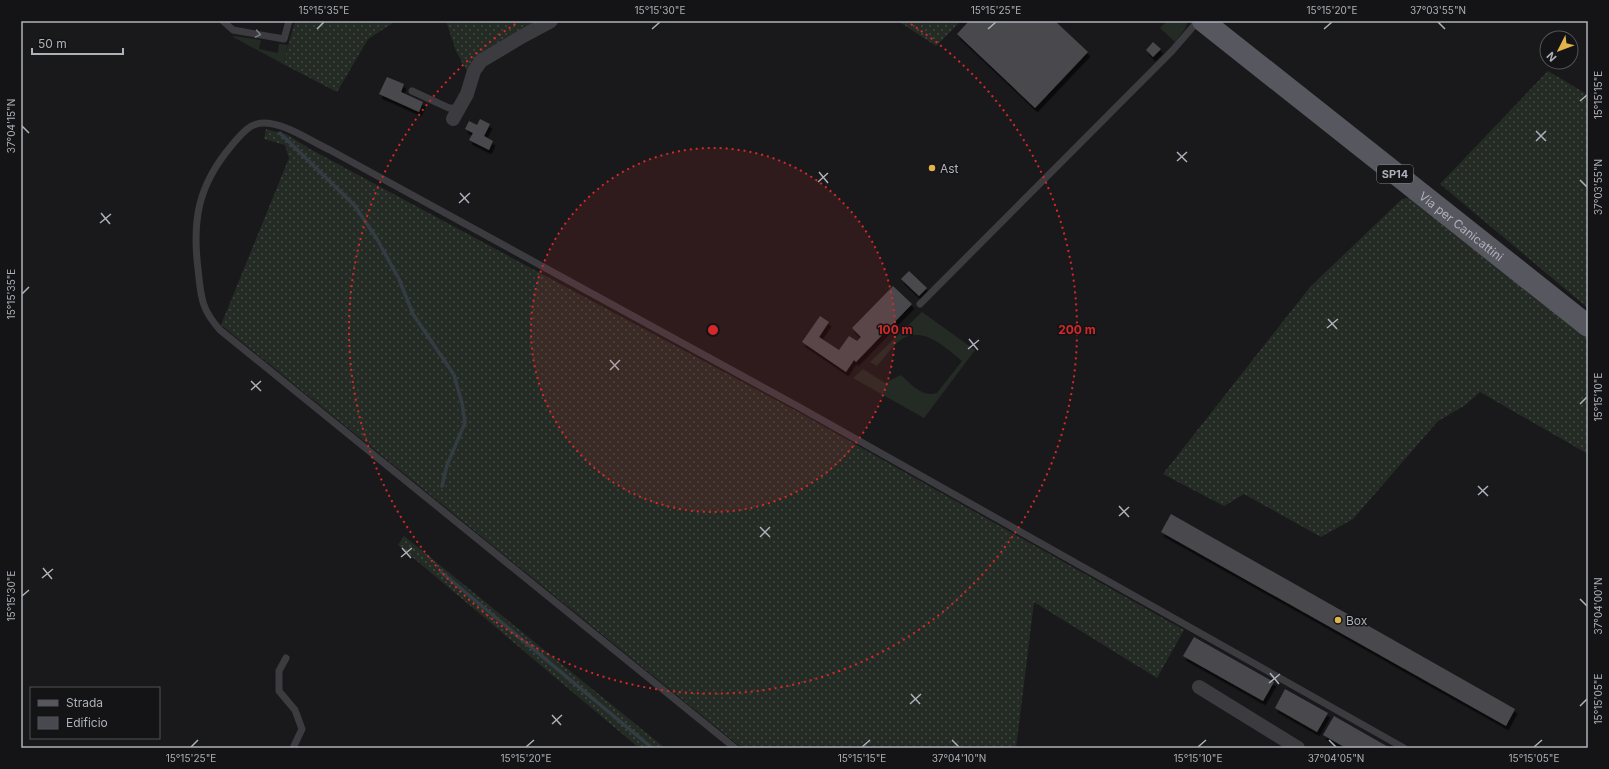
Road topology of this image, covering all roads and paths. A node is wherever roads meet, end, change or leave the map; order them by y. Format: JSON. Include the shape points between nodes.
{"nodes":[{"id":1,"x":223,"y":21,"type":"edge"},
{"id":2,"x":289,"y":21,"type":"edge"},
{"id":3,"x":551,"y":21,"type":"edge"},
{"id":4,"x":1198,"y":21,"type":"edge"},
{"id":5,"x":1203,"y":21,"type":"edge"},
{"id":6,"x":1218,"y":21,"type":"edge"},
{"id":7,"x":412,"y":91,"type":"dead end"},
{"id":8,"x":456,"y":114,"type":"joint"},
{"id":9,"x":920,"y":304,"type":"dead end"},
{"id":10,"x":1588,"y":314,"type":"edge"},
{"id":11,"x":1588,"y":326,"type":"edge"},
{"id":12,"x":286,"y":658,"type":"dead end"},
{"id":13,"x":1199,"y":687,"type":"dead end"},
{"id":14,"x":293,"y":748,"type":"edge"},
{"id":15,"x":735,"y":748,"type":"edge"},
{"id":16,"x":1298,"y":748,"type":"edge"},
{"id":17,"x":1404,"y":748,"type":"edge"}],
"edges":[{"from":1,"to":2,"type":"lane","one_way":true,"via":[[233,30],[284,39]]},
{"from":3,"to":8,"type":"street","via":[[481,61],[474,71],[467,94]]},
{"from":4,"to":9,"type":"lane","via":[[1172,51]]},
{"from":5,"to":11,"type":"main road","name":"Via per Canicattini","number":"SP14"},
{"from":6,"to":10,"type":"main road","name":"Via per Canicattini","number":"SP14"},
{"from":7,"to":8,"type":"lane","via":[[449,108]]},
{"from":12,"to":14,"type":"lane","via":[[279,671],[279,691],[295,710],[302,729]]},
{"from":13,"to":16,"type":"street"},
{"from":15,"to":17,"type":"lane","via":[[237,345],[210,318],[201,296],[195,236],[196,218],[207,186],[218,165],[249,128],[262,123],[283,127],[330,150],[801,408]]}]}
